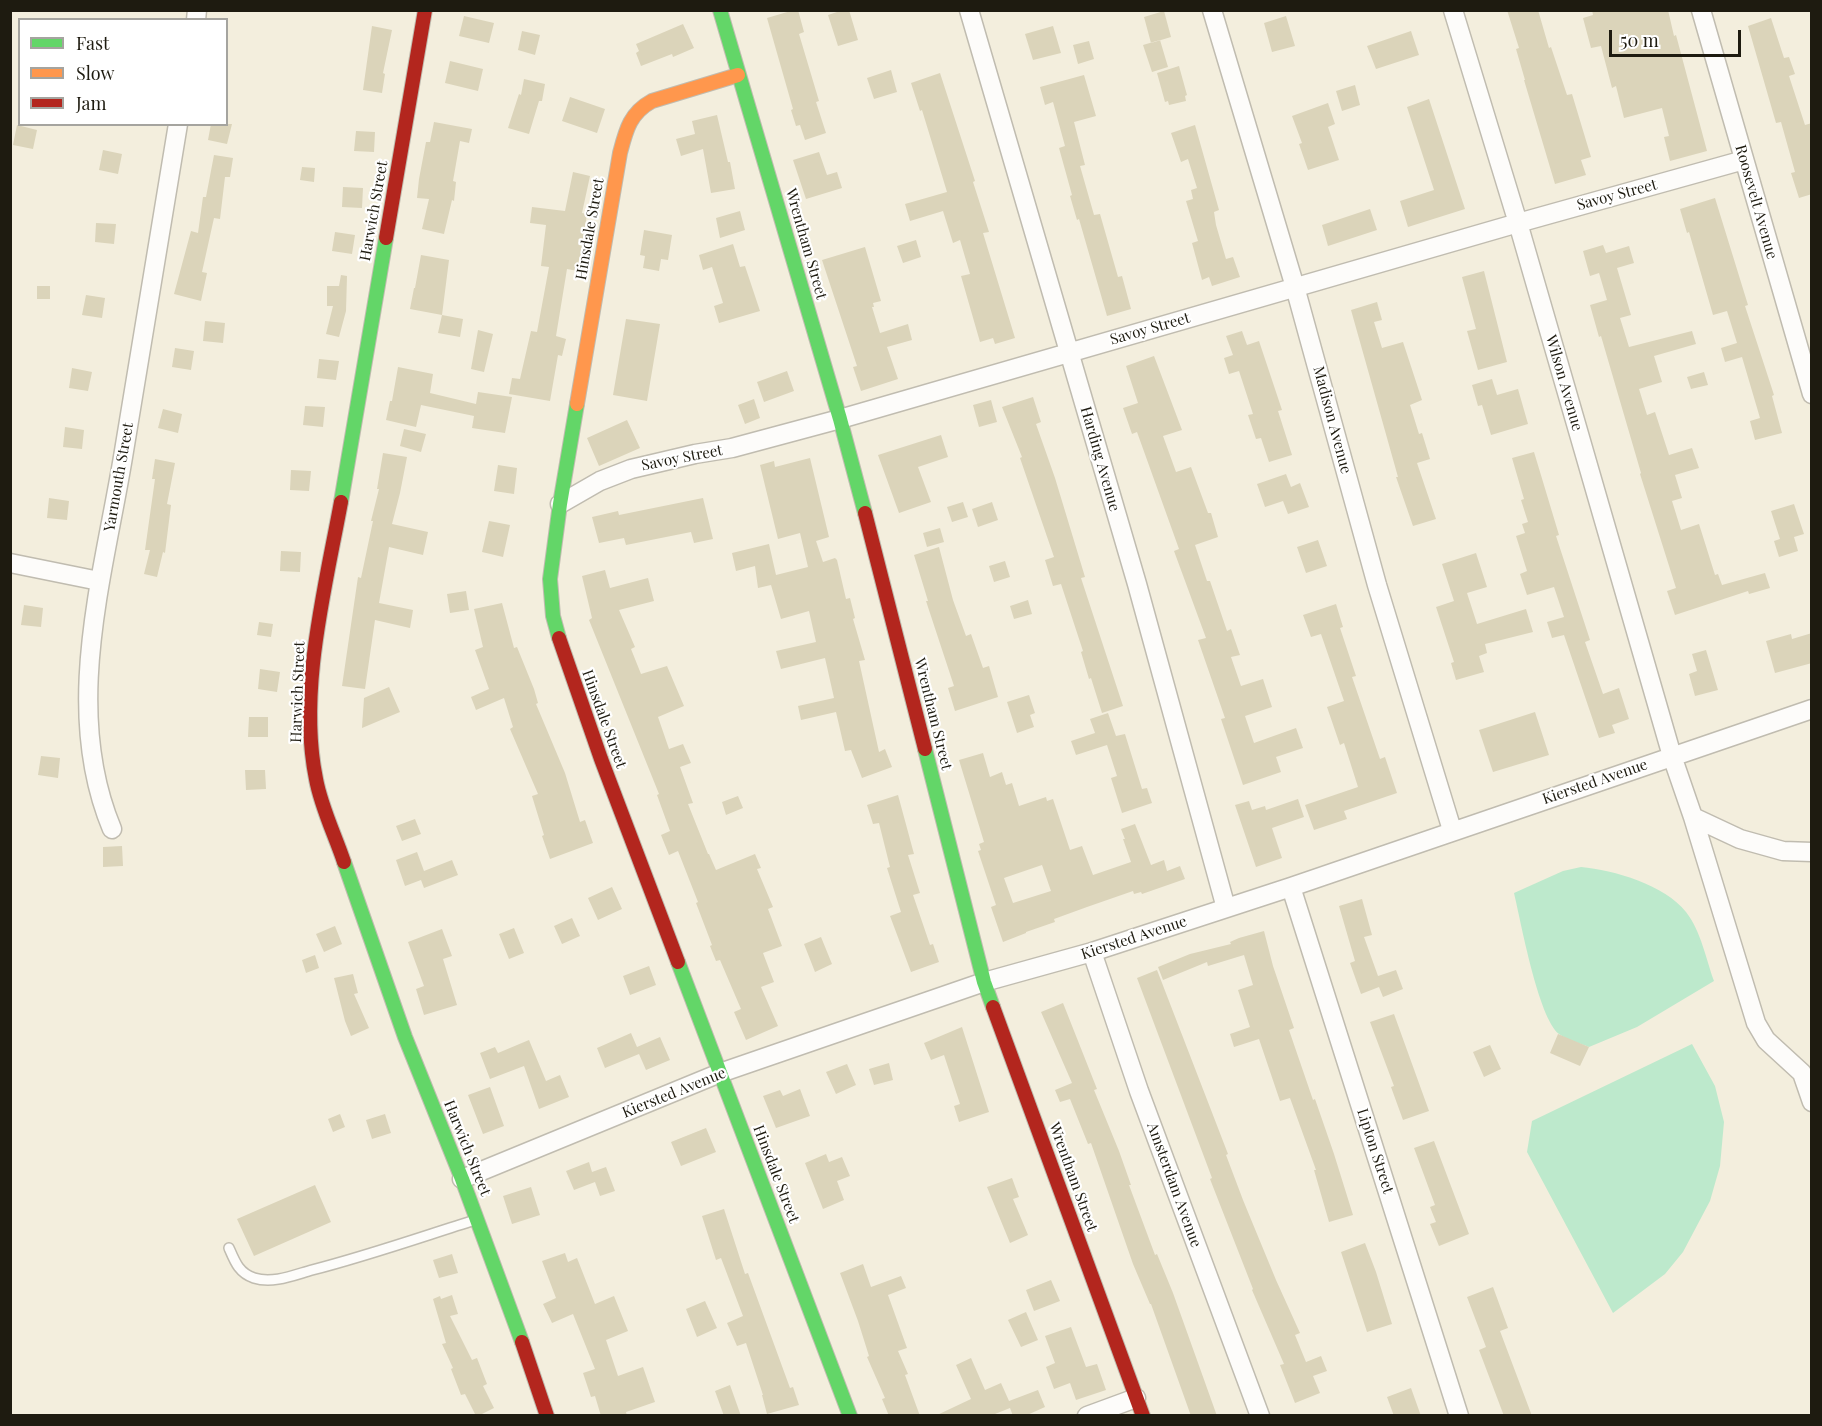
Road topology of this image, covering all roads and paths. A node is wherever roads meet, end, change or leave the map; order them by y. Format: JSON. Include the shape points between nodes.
{"nodes":[{"id":1,"x":425,"y":10,"type":"edge"},
{"id":2,"x":720,"y":10,"type":"edge"},
{"id":3,"x":969,"y":10,"type":"edge"},
{"id":4,"x":1212,"y":10,"type":"edge"},
{"id":5,"x":1454,"y":10,"type":"edge"},
{"id":6,"x":1701,"y":10,"type":"edge"},
{"id":7,"x":738,"y":75,"type":"junction"},
{"id":8,"x":178,"y":126,"type":"edge"},
{"id":9,"x":1744,"y":160,"type":"junction"},
{"id":10,"x":1518,"y":223,"type":"junction"},
{"id":11,"x":1295,"y":287,"type":"junction"},
{"id":12,"x":1069,"y":352,"type":"junction"},
{"id":13,"x":1812,"y":394,"type":"edge"},
{"id":14,"x":840,"y":419,"type":"junction"},
{"id":15,"x":560,"y":504,"type":"junction"},
{"id":16,"x":10,"y":563,"type":"edge"},
{"id":17,"x":99,"y":581,"type":"junction"},
{"id":18,"x":1812,"y":709,"type":"edge"},
{"id":19,"x":1672,"y":756,"type":"junction"},
{"id":20,"x":1692,"y":817,"type":"junction"},
{"id":21,"x":112,"y":829,"type":"dead end"},
{"id":22,"x":1452,"y":830,"type":"junction"},
{"id":23,"x":1812,"y":852,"type":"edge"},
{"id":24,"x":1291,"y":887,"type":"junction"},
{"id":25,"x":1226,"y":908,"type":"junction"},
{"id":26,"x":1092,"y":952,"type":"junction"},
{"id":27,"x":984,"y":982,"type":"junction"},
{"id":28,"x":720,"y":1074,"type":"junction"},
{"id":29,"x":1812,"y":1102,"type":"edge"},
{"id":30,"x":462,"y":1179,"type":"junction"},
{"id":31,"x":477,"y":1219,"type":"junction"},
{"id":32,"x":229,"y":1248,"type":"dead end"},
{"id":33,"x":1136,"y":1398,"type":"junction"},
{"id":34,"x":547,"y":1416,"type":"edge"},
{"id":35,"x":850,"y":1416,"type":"edge"},
{"id":36,"x":1087,"y":1416,"type":"edge"},
{"id":37,"x":1143,"y":1416,"type":"edge"},
{"id":38,"x":1260,"y":1416,"type":"edge"},
{"id":39,"x":1459,"y":1416,"type":"edge"}],
"edges":[{"from":1,"to":30,"type":"street","name":"Harwich Street","via":[[318,624],[310,744],[316,781],[401,1026]]},
{"from":2,"to":7,"type":"street","name":"Wrentham Street"},
{"from":3,"to":12,"type":"street","name":"Harding Avenue"},
{"from":4,"to":11,"type":"street","name":"Madison Avenue"},
{"from":5,"to":10,"type":"street","name":"Wilson Avenue"},
{"from":6,"to":9,"type":"street","name":"Roosevelt Avenue"},
{"from":7,"to":14,"type":"street","name":"Wrentham Street"},
{"from":7,"to":15,"type":"street","name":"Hinsdale Street","via":[[652,101],[641,107],[627,126]]},
{"from":8,"to":17,"type":"street","name":"Yarmouth Street","via":[[116,502]]},
{"from":9,"to":10,"type":"street","name":"Savoy Street"},
{"from":9,"to":13,"type":"street","name":"Roosevelt Avenue"},
{"from":10,"to":11,"type":"street","name":"Savoy Street"},
{"from":10,"to":19,"type":"street","name":"Wilson Avenue"},
{"from":11,"to":12,"type":"street","name":"Savoy Street"},
{"from":11,"to":22,"type":"street","name":"Madison Avenue","via":[[1377,585]]},
{"from":12,"to":14,"type":"street","name":"Savoy Street"},
{"from":12,"to":25,"type":"street","name":"Harding Avenue"},
{"from":14,"to":15,"type":"street","name":"Savoy Street","via":[[732,448],[631,469]]},
{"from":14,"to":27,"type":"street","name":"Wrentham Street"},
{"from":15,"to":28,"type":"street","name":"Hinsdale Street","via":[[550,579],[553,616],[563,654]]},
{"from":16,"to":17,"type":"street"},
{"from":17,"to":21,"type":"street","name":"Yarmouth Street","via":[[90,650],[90,748]]},
{"from":18,"to":19,"type":"street","name":"Kiersted Avenue"},
{"from":19,"to":20,"type":"street","name":"Wilson Avenue"},
{"from":19,"to":22,"type":"street","name":"Kiersted Avenue"},
{"from":20,"to":23,"type":"street","via":[[1740,838],[1782,850]]},
{"from":20,"to":29,"type":"street","name":"Wilson Avenue","via":[[1755,1023],[1766,1040],[1802,1073]]},
{"from":22,"to":24,"type":"street","name":"Kiersted Avenue"},
{"from":24,"to":25,"type":"street","name":"Kiersted Avenue"},
{"from":24,"to":39,"type":"street","name":"Lipton Street"},
{"from":25,"to":26,"type":"street","name":"Kiersted Avenue"},
{"from":26,"to":27,"type":"street","name":"Kiersted Avenue"},
{"from":26,"to":38,"type":"street","name":"Amsterdam Avenue","via":[[1139,1091]]},
{"from":27,"to":28,"type":"street","name":"Kiersted Avenue"},
{"from":27,"to":33,"type":"street","name":"Wrentham Street"},
{"from":28,"to":30,"type":"street","name":"Kiersted Avenue"},
{"from":28,"to":35,"type":"street","name":"Hinsdale Street"},
{"from":30,"to":31,"type":"street","name":"Harwich Street"},
{"from":31,"to":32,"type":"lane","via":[[272,1281],[245,1275]]},
{"from":31,"to":34,"type":"street","name":"Harwich Street"},
{"from":33,"to":36,"type":"street"},
{"from":33,"to":37,"type":"street","name":"Wrentham Street"}]}
